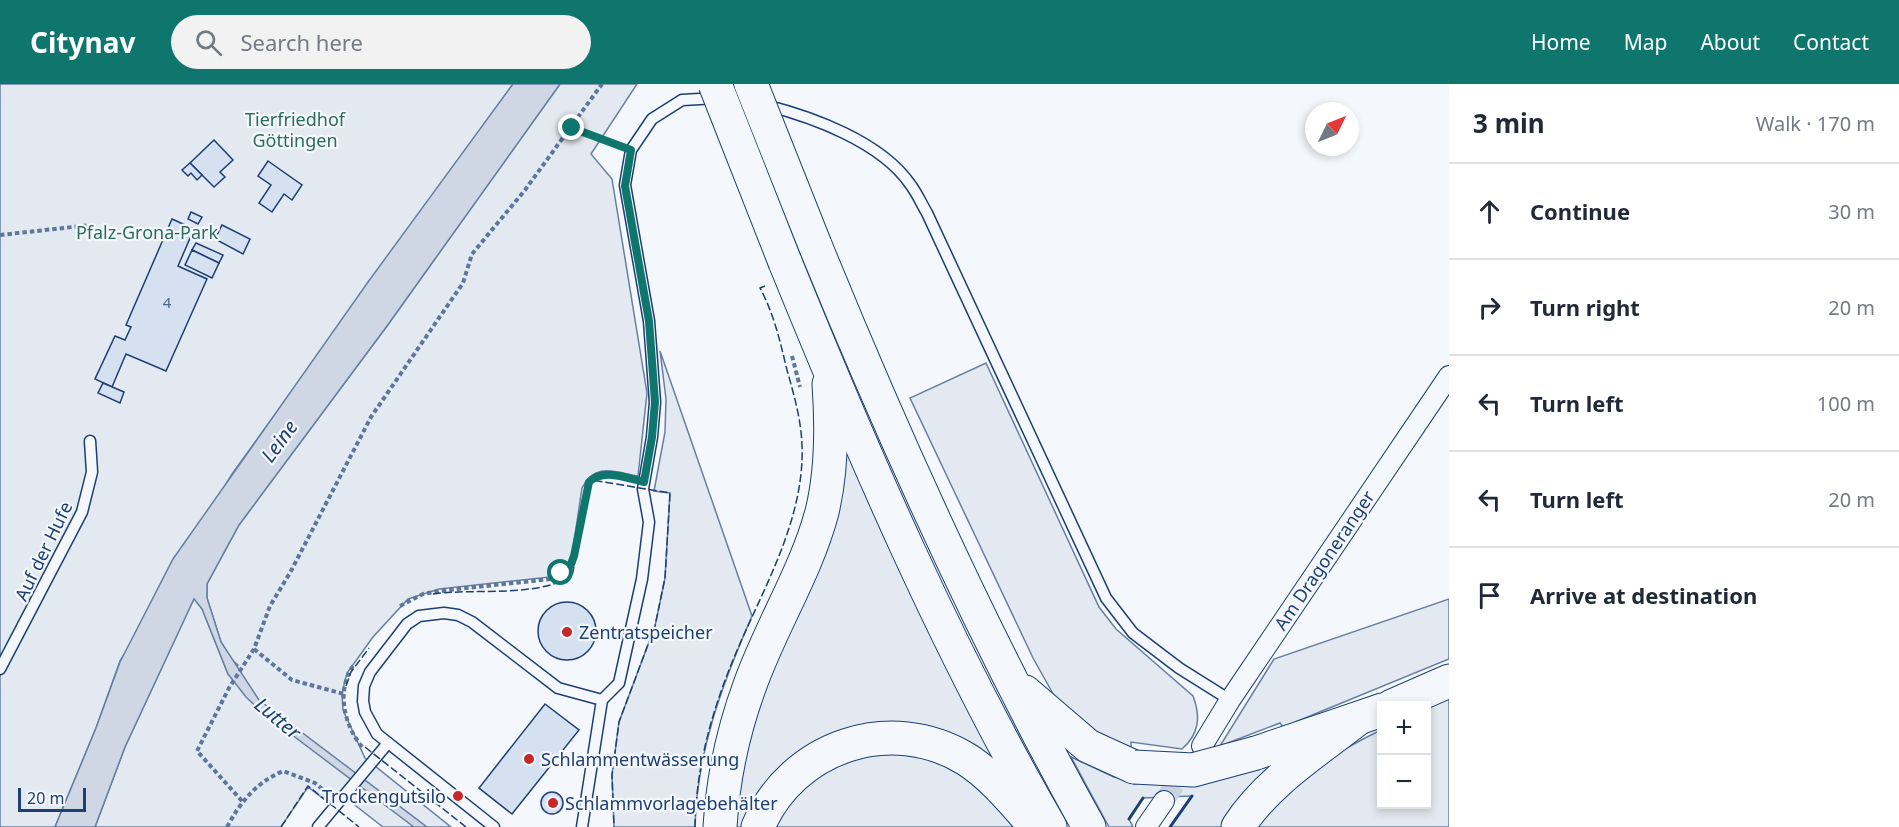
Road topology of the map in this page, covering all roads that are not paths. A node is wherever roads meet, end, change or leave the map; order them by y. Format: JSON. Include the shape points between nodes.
{"nodes":[{"id":1,"x":734,"y":91,"type":"edge"},
{"id":2,"x":827,"y":364,"type":"junction"},
{"id":3,"x":1449,"y":376,"type":"edge"},
{"id":4,"x":90,"y":441,"type":"dead end"},
{"id":5,"x":0,"y":669,"type":"edge"},
{"id":6,"x":1008,"y":676,"type":"junction"},
{"id":7,"x":1449,"y":681,"type":"edge"},
{"id":8,"x":603,"y":700,"type":"junction"},
{"id":9,"x":1230,"y":700,"type":"junction"},
{"id":10,"x":1402,"y":701,"type":"edge"},
{"id":11,"x":1368,"y":715,"type":"edge"},
{"id":12,"x":388,"y":743,"type":"junction"},
{"id":13,"x":1202,"y":746,"type":"tunnel mouth"},
{"id":14,"x":1164,"y":801,"type":"tunnel mouth"},
{"id":15,"x":318,"y":827,"type":"edge"},
{"id":16,"x":494,"y":827,"type":"edge"},
{"id":17,"x":582,"y":827,"type":"edge"},
{"id":18,"x":720,"y":827,"type":"edge"},
{"id":19,"x":758,"y":827,"type":"edge"},
{"id":20,"x":1036,"y":827,"type":"edge"},
{"id":21,"x":1050,"y":827,"type":"edge"},
{"id":22,"x":1089,"y":827,"type":"edge"},
{"id":23,"x":1146,"y":827,"type":"edge"},
{"id":24,"x":1238,"y":827,"type":"edge"}],
"edges":[{"from":1,"to":2,"type":"highway","bridge":true,"via":[[785,262]]},
{"from":1,"to":6,"type":"highway","bridge":true,"via":[[815,245],[908,466]]},
{"from":1,"to":8,"type":"lane","via":[[682,100],[652,119],[631,150],[625,186],[649,321],[655,402],[643,489],[649,522],[642,579],[619,683]]},
{"from":1,"to":9,"type":"lane","via":[[829,125],[884,157],[910,183],[1106,598],[1133,633]]},
{"from":2,"to":18,"type":"highway","via":[[829,469],[822,512],[801,570],[750,684],[730,748]]},
{"from":2,"to":21,"type":"highway","via":[[956,650]]},
{"from":3,"to":9,"type":"street","name":"Am Dragoneranger"},
{"from":4,"to":5,"type":"lane","name":"Auf der Hufe","via":[[92,472],[82,512]]},
{"from":6,"to":11,"type":"highway","bridge":true,"via":[[1088,746],[1134,767],[1193,770]]},
{"from":6,"to":22,"type":"highway"},
{"from":7,"to":10,"type":"highway"},
{"from":8,"to":12,"type":"lane","via":[[558,688],[458,615],[419,616],[407,624],[370,672],[364,686],[365,712],[377,734]]},
{"from":8,"to":17,"type":"lane"},
{"from":9,"to":13,"type":"street","name":"Am Dragoneranger"},
{"from":11,"to":24,"type":"highway","via":[[1276,784]]},
{"from":12,"to":15,"type":"lane"},
{"from":12,"to":16,"type":"lane"},
{"from":14,"to":23,"type":"street"},
{"from":19,"to":20,"type":"highway","via":[[777,792],[803,766],[847,744],[889,738],[934,744],[966,759],[990,778]]}]}
